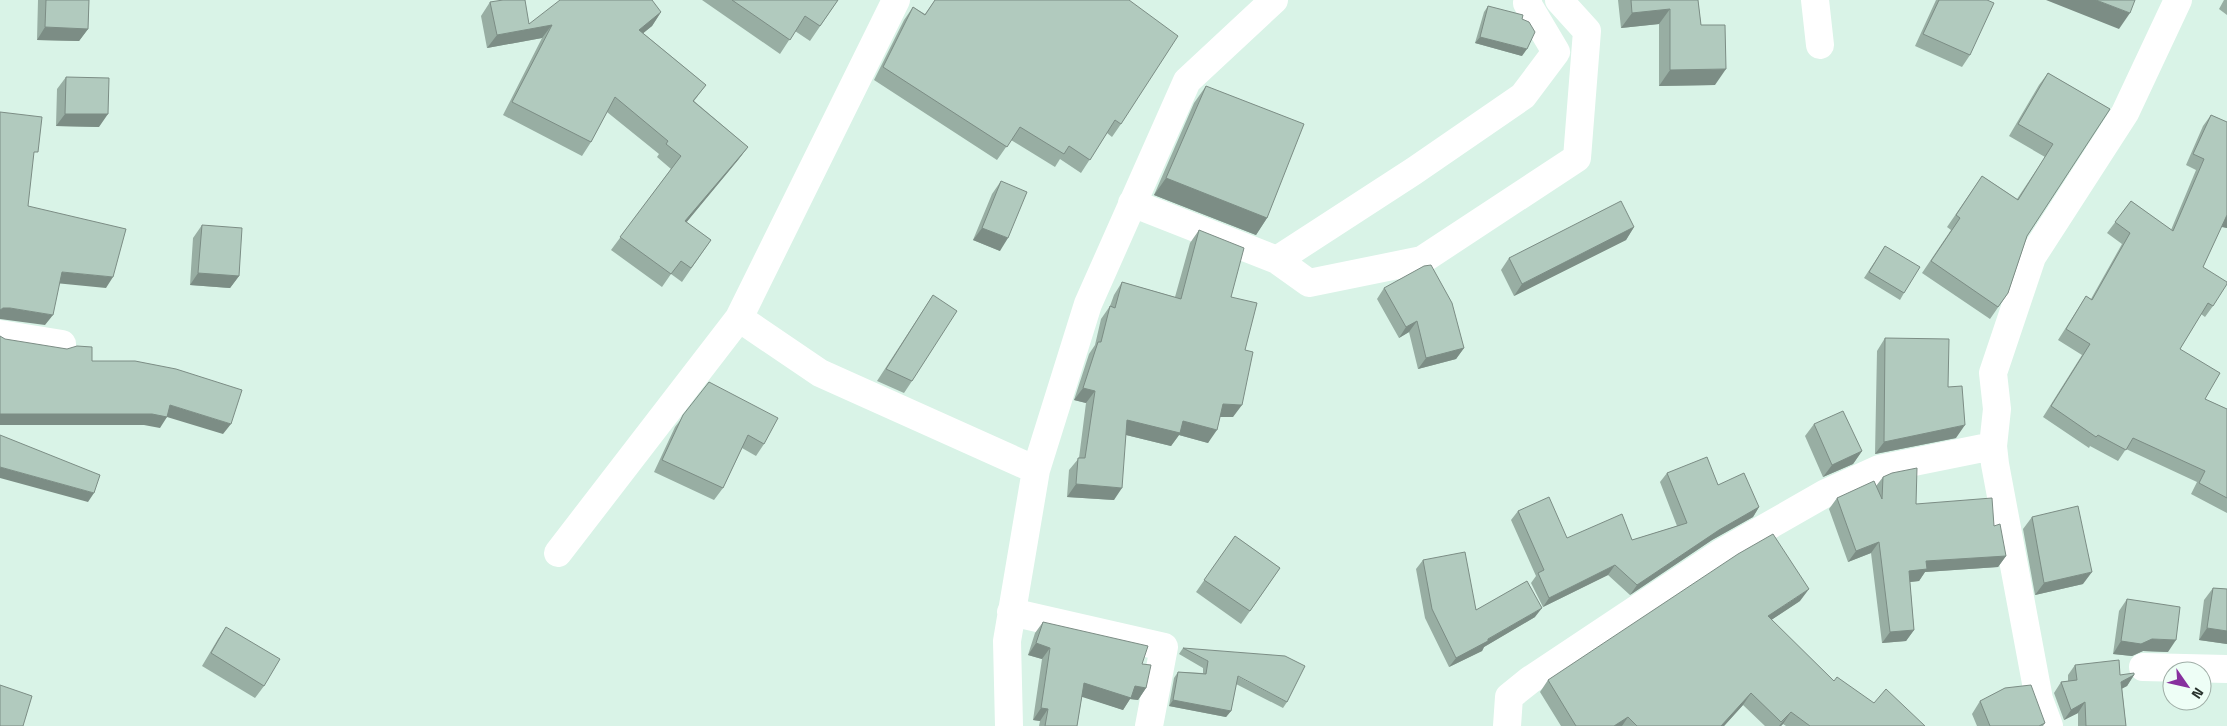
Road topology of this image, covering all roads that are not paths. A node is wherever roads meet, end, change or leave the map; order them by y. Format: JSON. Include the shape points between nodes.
{"nodes":[{"id":1,"x":896,"y":0,"type":"edge"},
{"id":2,"x":1274,"y":0,"type":"edge"},
{"id":3,"x":1528,"y":0,"type":"edge"},
{"id":4,"x":1559,"y":0,"type":"edge"},
{"id":5,"x":1815,"y":0,"type":"edge"},
{"id":6,"x":2178,"y":0,"type":"edge"},
{"id":7,"x":1820,"y":45,"type":"dead end"},
{"id":8,"x":1132,"y":203,"type":"junction"},
{"id":9,"x":1277,"y":260,"type":"junction"},
{"id":10,"x":739,"y":318,"type":"junction"},
{"id":11,"x":0,"y":334,"type":"edge"},
{"id":12,"x":62,"y":344,"type":"dead end"},
{"id":13,"x":1993,"y":446,"type":"junction"},
{"id":14,"x":1036,"y":470,"type":"junction"},
{"id":15,"x":558,"y":553,"type":"dead end"},
{"id":16,"x":1011,"y":612,"type":"junction"},
{"id":17,"x":2142,"y":668,"type":"dead end"},
{"id":18,"x":2227,"y":669,"type":"edge"},
{"id":19,"x":1009,"y":726,"type":"edge"},
{"id":20,"x":1149,"y":726,"type":"edge"},
{"id":21,"x":1508,"y":726,"type":"edge"},
{"id":22,"x":2049,"y":726,"type":"edge"}],
"edges":[{"from":1,"to":10,"type":"street"},
{"from":2,"to":8,"type":"street","via":[[1187,80]]},
{"from":3,"to":9,"type":"street","via":[[1556,52],[1523,96]]},
{"from":4,"to":9,"type":"street","via":[[1587,31],[1577,158],[1422,260],[1310,283]]},
{"from":5,"to":7,"type":"street"},
{"from":6,"to":13,"type":"street","via":[[2125,113],[2032,257],[1993,373],[1997,409]]},
{"from":8,"to":9,"type":"street"},
{"from":8,"to":14,"type":"street","via":[[1088,304]]},
{"from":10,"to":14,"type":"street","via":[[820,373]]},
{"from":10,"to":15,"type":"street"},
{"from":11,"to":12,"type":"street"},
{"from":13,"to":21,"type":"street","via":[[1879,469],[1826,493],[1729,548],[1530,680],[1509,697]]},
{"from":13,"to":22,"type":"street","via":[[2040,700]]},
{"from":14,"to":16,"type":"street"},
{"from":16,"to":19,"type":"street","via":[[1007,641]]},
{"from":16,"to":20,"type":"street","via":[[1164,647]]},
{"from":17,"to":18,"type":"street"}]}
